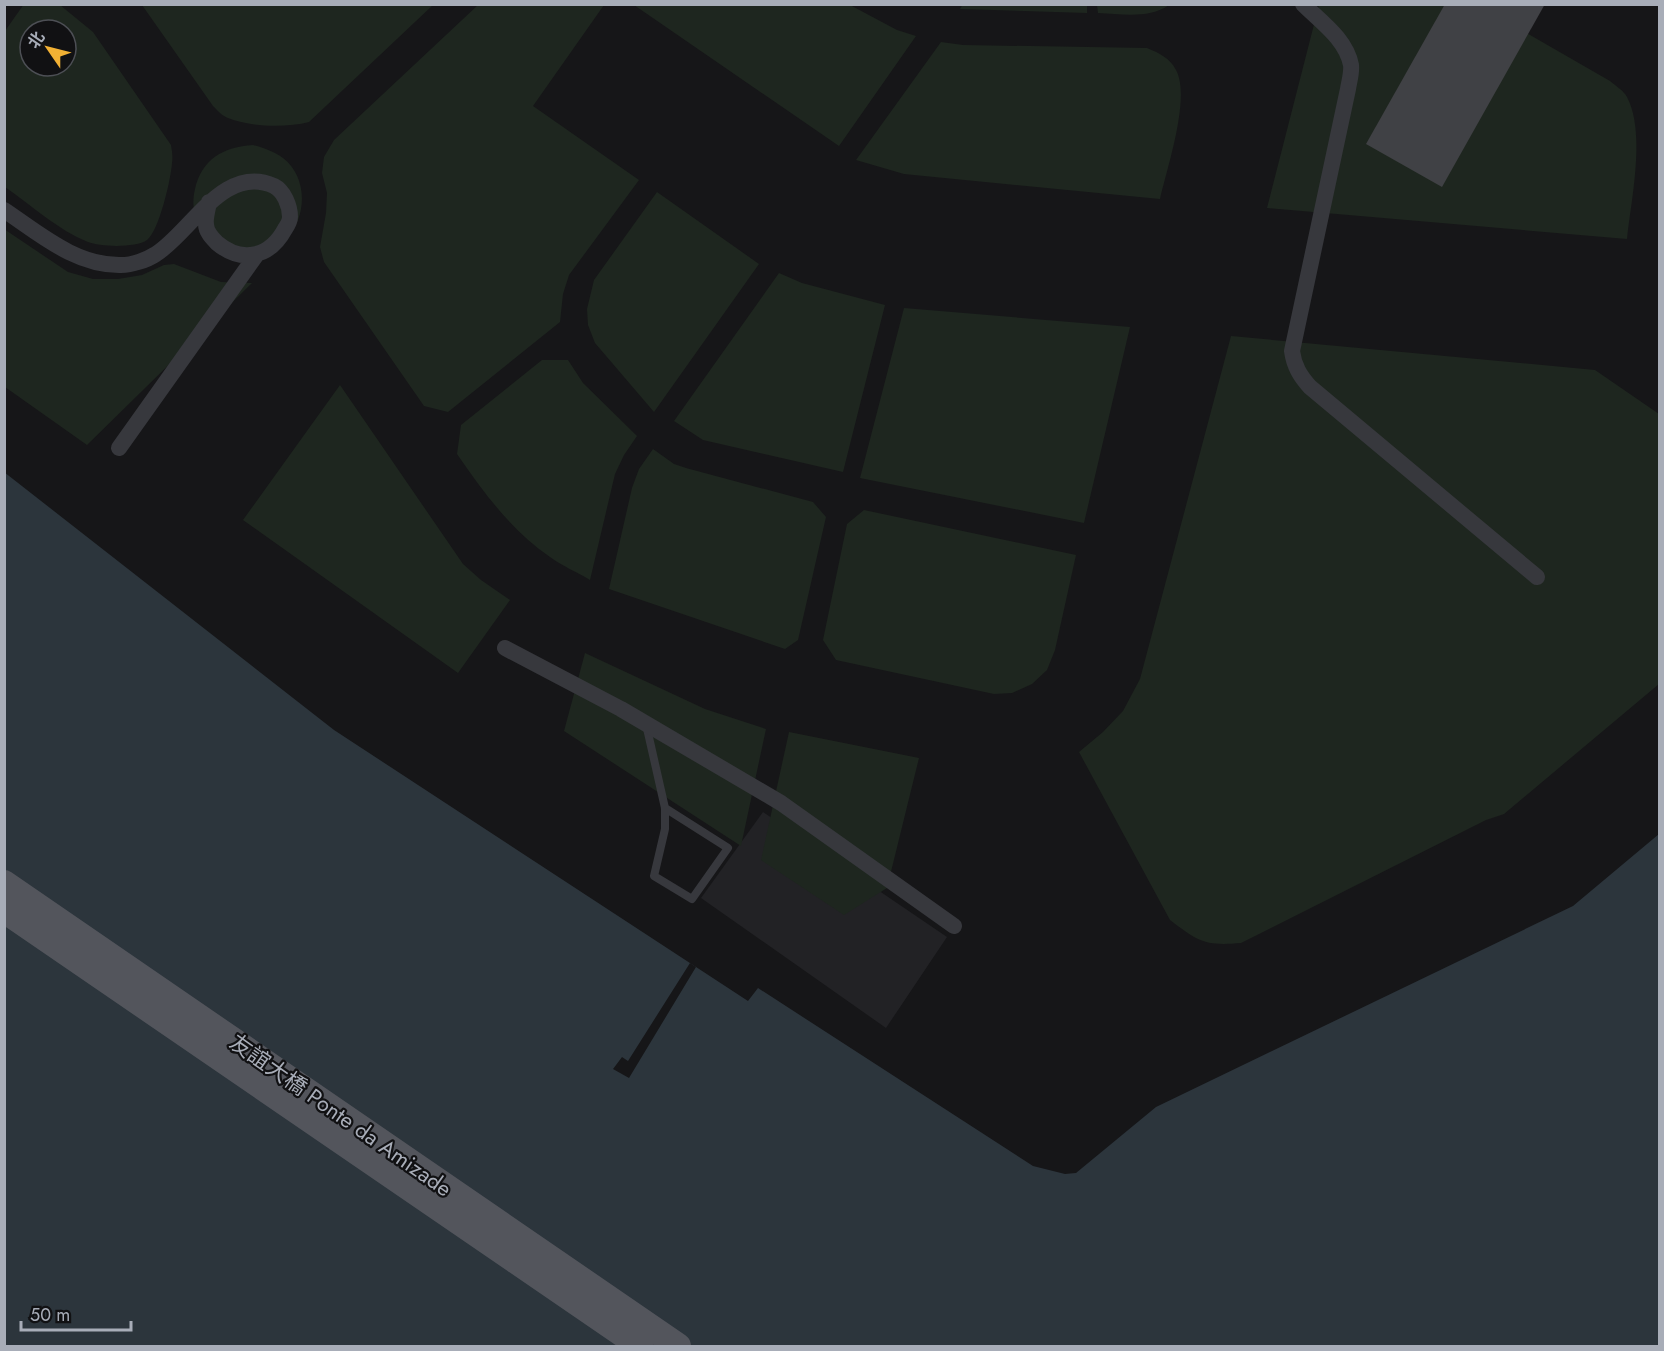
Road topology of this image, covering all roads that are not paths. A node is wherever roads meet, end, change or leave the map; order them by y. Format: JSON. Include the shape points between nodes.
{"nodes":[{"id":1,"x":1303,"y":4,"type":"edge"},
{"id":2,"x":209,"y":202,"type":"junction"},
{"id":3,"x":4,"y":210,"type":"edge"},
{"id":4,"x":257,"y":254,"type":"junction"},
{"id":5,"x":119,"y":448,"type":"dead end"},
{"id":6,"x":1538,"y":577,"type":"dead end"},
{"id":7,"x":505,"y":648,"type":"dead end"},
{"id":8,"x":645,"y":723,"type":"junction"},
{"id":9,"x":665,"y":808,"type":"junction"},
{"id":10,"x":4,"y":883,"type":"edge"},
{"id":11,"x":4,"y":910,"type":"edge"},
{"id":12,"x":954,"y":926,"type":"dead end"},
{"id":13,"x":640,"y":1347,"type":"edge"},
{"id":14,"x":678,"y":1347,"type":"edge"}],
"edges":[{"from":1,"to":6,"type":"street","via":[[1333,33],[1346,50],[1352,67],[1292,351],[1294,363],[1310,387]]},
{"from":2,"to":3,"type":"street","via":[[156,254],[123,266],[81,258],[61,249]]},
{"from":2,"to":4,"type":"street","via":[[206,225],[210,237],[241,256]]},
{"from":2,"to":4,"type":"street","via":[[245,182],[260,181],[277,188],[287,200],[290,219],[279,240]]},
{"from":4,"to":5,"type":"street"},
{"from":7,"to":8,"type":"street"},
{"from":8,"to":9,"type":"lane"},
{"from":8,"to":12,"type":"street","via":[[781,803]]},
{"from":9,"to":9,"type":"lane","via":[[728,849],[693,899],[654,876],[665,829]]},
{"from":10,"to":14,"type":"main road","name":"友誼大橋 Ponte da Amizade"},
{"from":11,"to":13,"type":"main road","name":"友誼大橋 Ponte da Amizade"}]}
